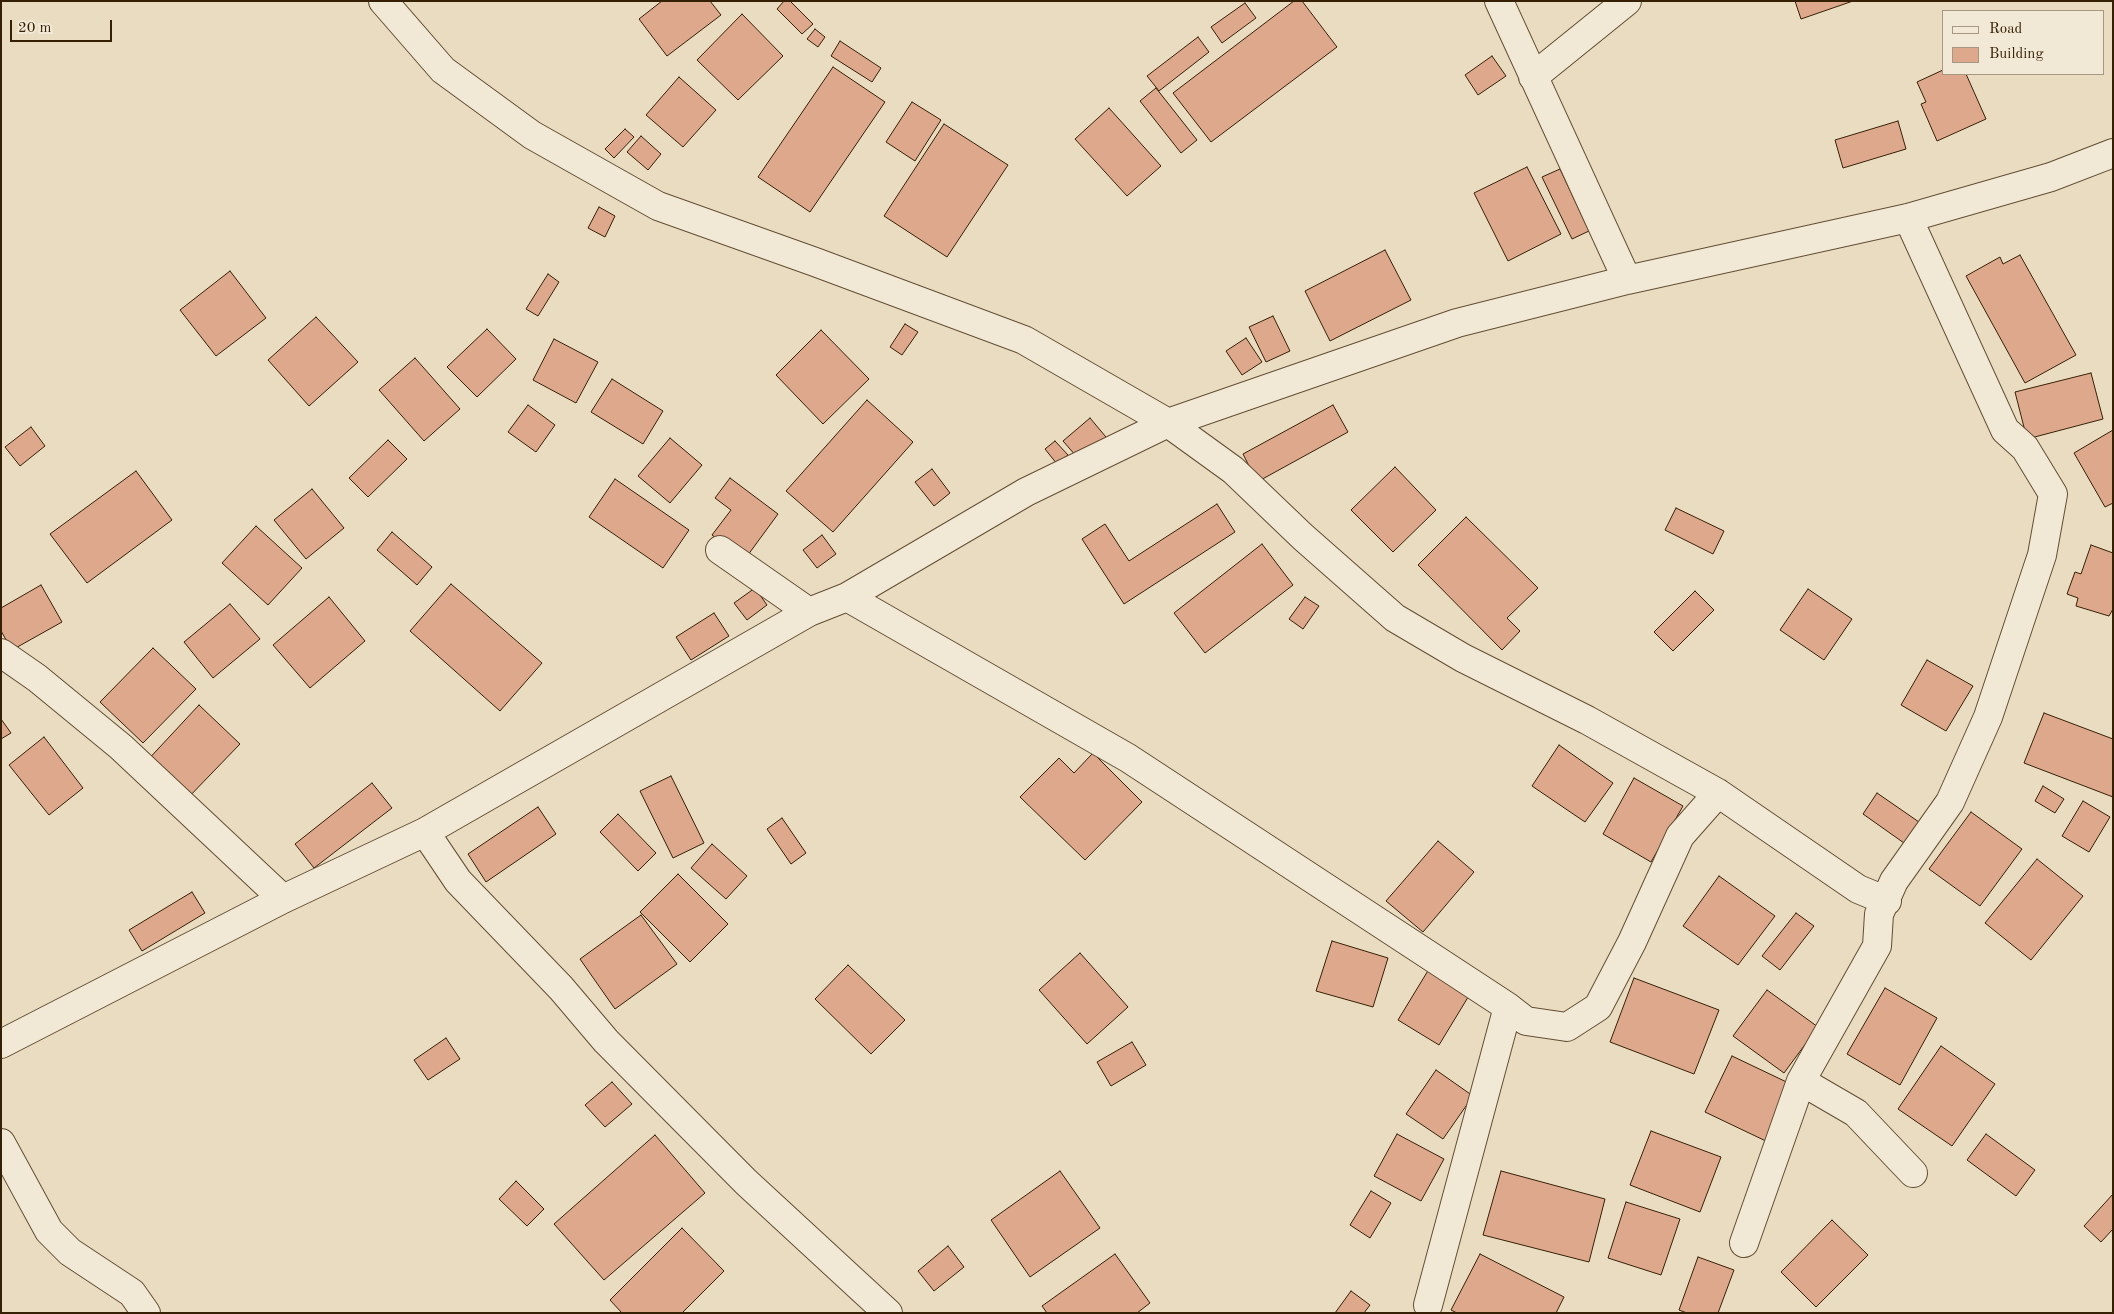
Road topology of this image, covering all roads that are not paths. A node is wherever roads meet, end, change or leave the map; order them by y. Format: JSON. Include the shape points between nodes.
{"nodes":[{"id":1,"x":383,"y":1,"type":"edge"},
{"id":2,"x":1499,"y":1,"type":"edge"},
{"id":3,"x":1626,"y":1,"type":"edge"},
{"id":4,"x":1533,"y":77,"type":"junction"},
{"id":5,"x":2113,"y":153,"type":"edge"},
{"id":6,"x":1908,"y":218,"type":"junction"},
{"id":7,"x":1627,"y":280,"type":"junction"},
{"id":8,"x":1168,"y":423,"type":"junction"},
{"id":9,"x":720,"y":550,"type":"dead end"},
{"id":10,"x":847,"y":597,"type":"junction"},
{"id":11,"x":809,"y":612,"type":"junction"},
{"id":12,"x":1,"y":653,"type":"edge"},
{"id":13,"x":1718,"y":793,"type":"junction"},
{"id":14,"x":425,"y":832,"type":"junction"},
{"id":15,"x":283,"y":899,"type":"junction"},
{"id":16,"x":1887,"y":900,"type":"junction"},
{"id":17,"x":1508,"y":1007,"type":"junction"},
{"id":18,"x":1,"y":1044,"type":"edge"},
{"id":19,"x":1801,"y":1081,"type":"junction"},
{"id":20,"x":1,"y":1143,"type":"edge"},
{"id":21,"x":1913,"y":1173,"type":"dead end"},
{"id":22,"x":1744,"y":1243,"type":"dead end"},
{"id":23,"x":1428,"y":1305,"type":"dead end"},
{"id":24,"x":146,"y":1313,"type":"edge"},
{"id":25,"x":888,"y":1313,"type":"edge"}],
"edges":[{"from":1,"to":8,"type":"street","via":[[444,70],[532,135],[658,206],[1024,340]]},
{"from":2,"to":4,"type":"street"},
{"from":3,"to":4,"type":"street"},
{"from":4,"to":7,"type":"street"},
{"from":5,"to":6,"type":"street","via":[[2051,177]]},
{"from":6,"to":7,"type":"street"},
{"from":6,"to":16,"type":"street","via":[[2005,430],[2025,448],[2053,494],[2042,555],[1988,717],[1950,802],[1894,881]]},
{"from":7,"to":8,"type":"street","via":[[1457,323]]},
{"from":8,"to":10,"type":"street","via":[[1026,492]]},
{"from":8,"to":13,"type":"street","via":[[1233,470],[1395,618],[1463,658],[1587,720]]},
{"from":9,"to":11,"type":"street"},
{"from":10,"to":11,"type":"street"},
{"from":10,"to":17,"type":"street","via":[[1128,758]]},
{"from":11,"to":14,"type":"street"},
{"from":12,"to":15,"type":"street","via":[[37,678],[121,747]]},
{"from":13,"to":16,"type":"street","via":[[1858,890]]},
{"from":13,"to":17,"type":"street","via":[[1680,836],[1632,942],[1598,1007],[1567,1027],[1526,1021]]},
{"from":14,"to":15,"type":"street"},
{"from":14,"to":25,"type":"street","via":[[458,881],[561,988],[606,1041],[746,1182]]},
{"from":15,"to":18,"type":"street"},
{"from":16,"to":19,"type":"street","via":[[1879,914],[1877,946]]},
{"from":17,"to":23,"type":"street"},
{"from":19,"to":21,"type":"street","via":[[1856,1113]]},
{"from":19,"to":22,"type":"street"},
{"from":20,"to":24,"type":"street","via":[[49,1232],[70,1252],[132,1293]]}]}
